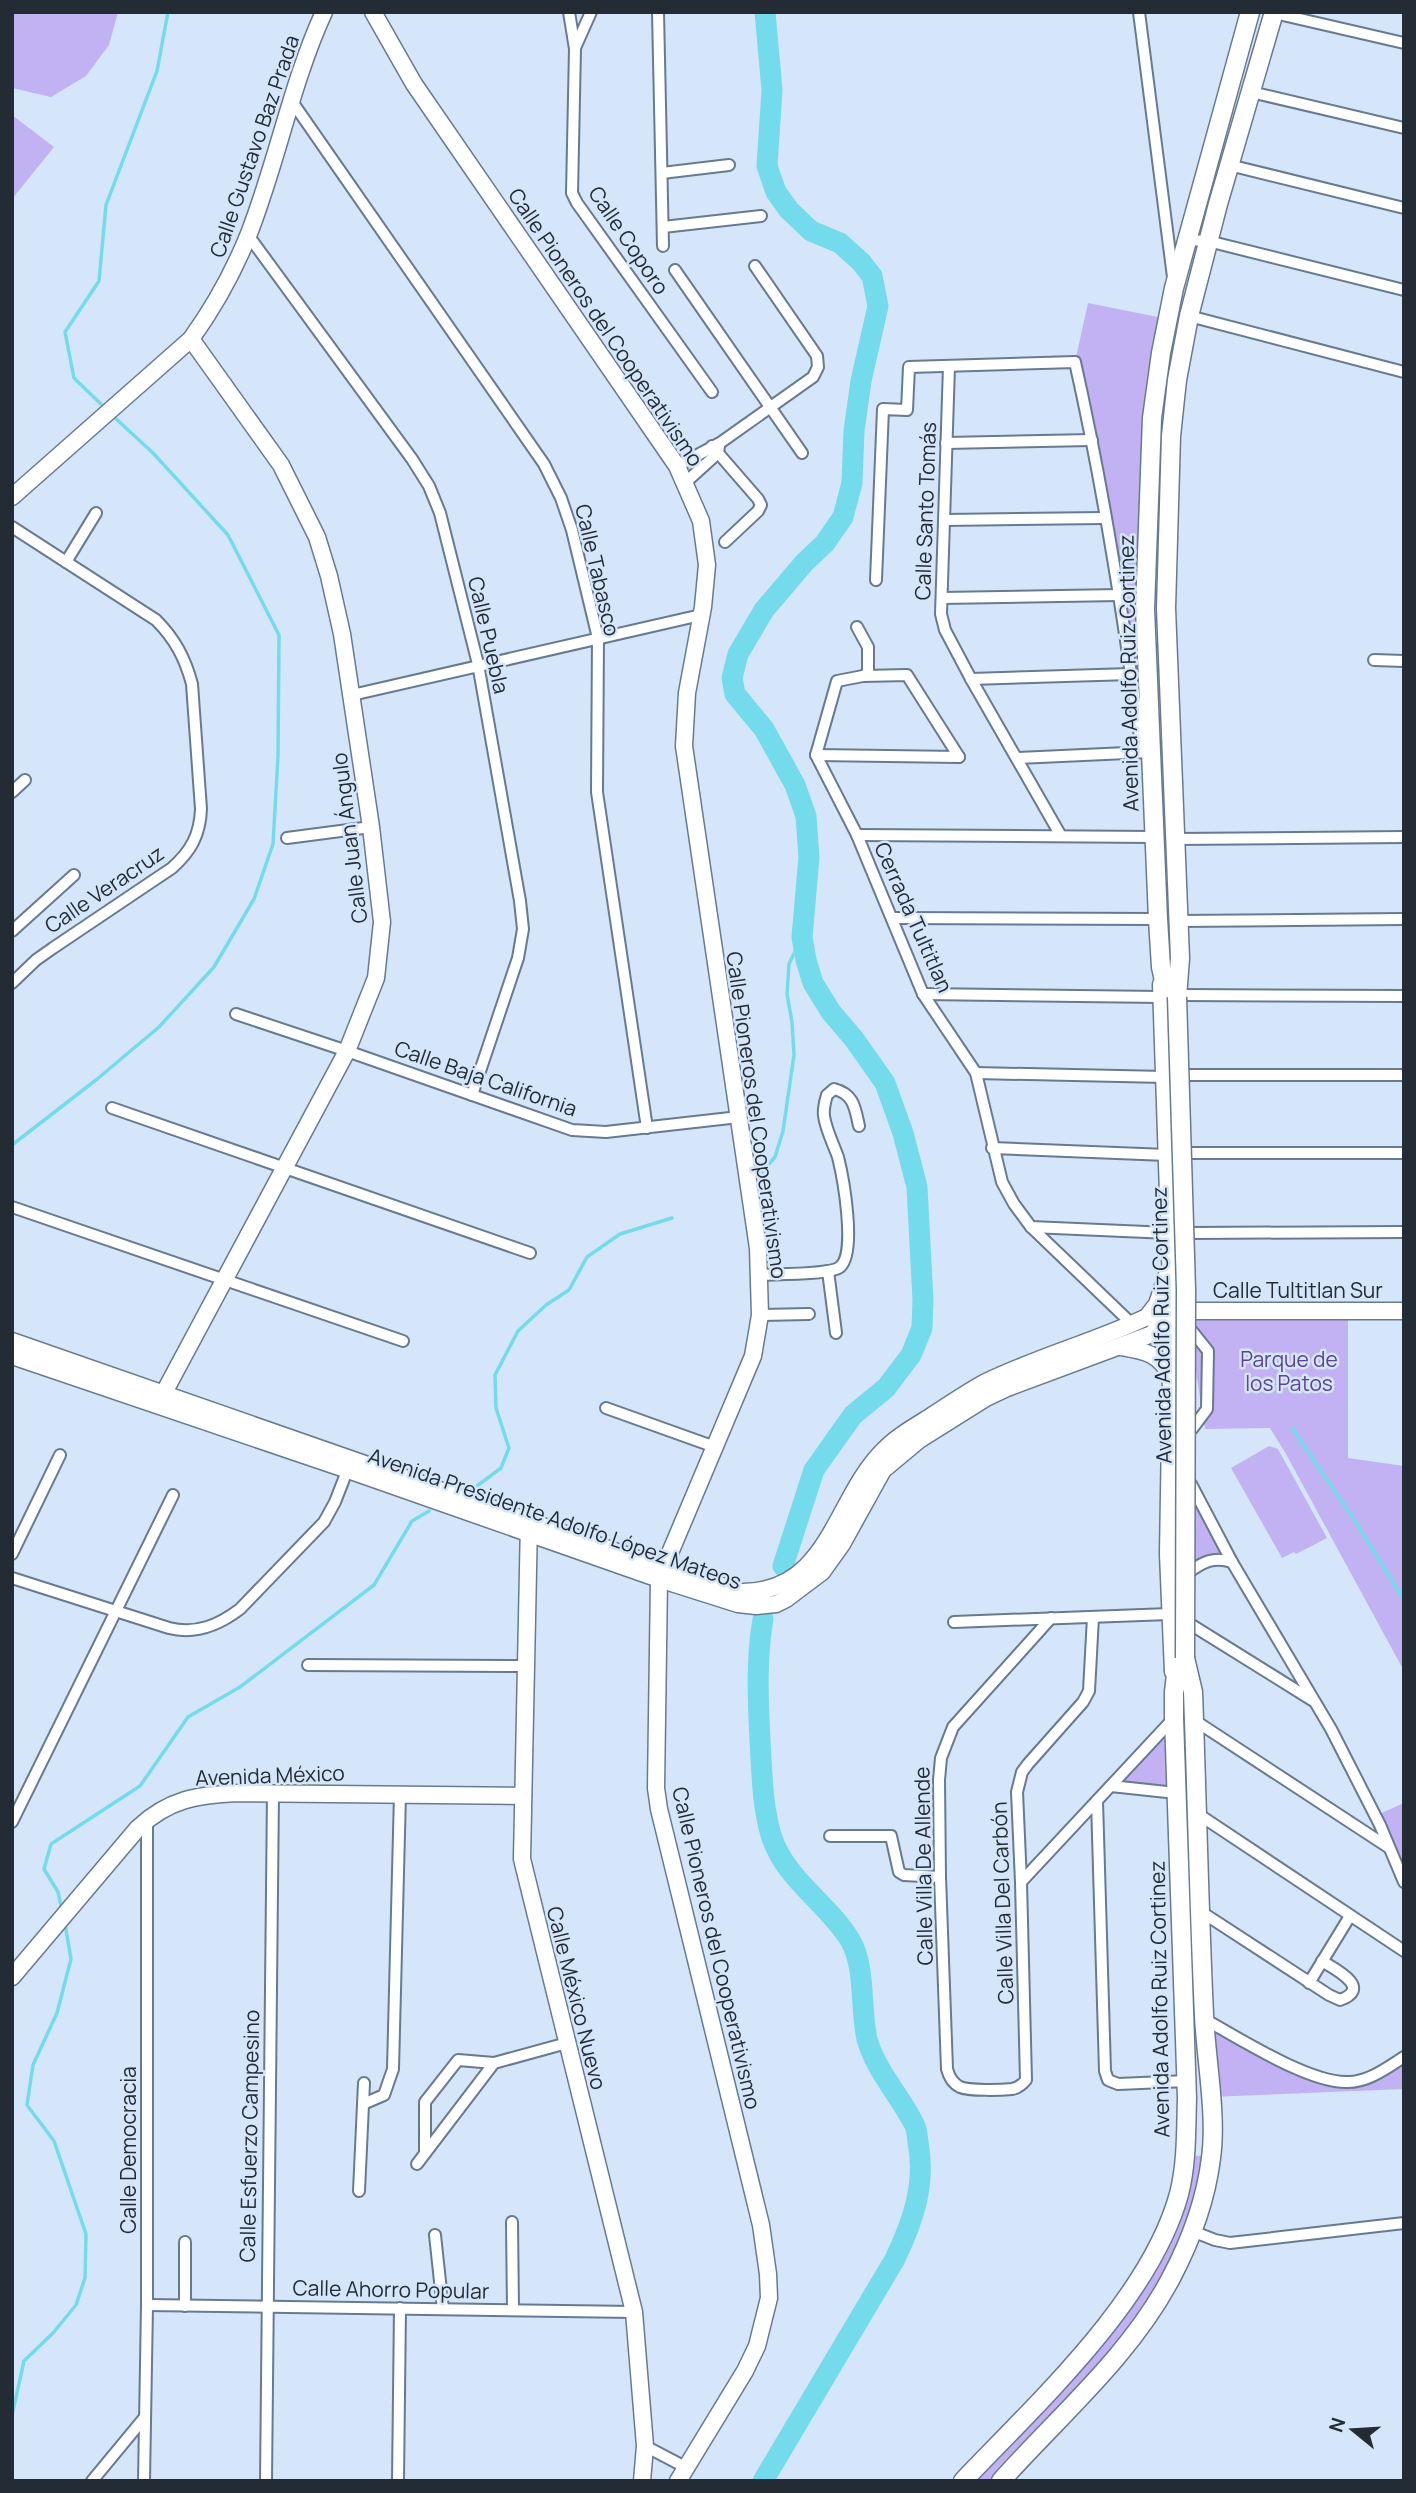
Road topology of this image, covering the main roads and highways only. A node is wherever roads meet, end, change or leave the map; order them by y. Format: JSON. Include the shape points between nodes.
{"nodes":[{"id":1,"x":1250,"y":12,"type":"edge"},
{"id":2,"x":1274,"y":13,"type":"edge"},
{"id":3,"x":1152,"y":418,"type":"junction"},
{"id":4,"x":1172,"y":421,"type":"junction"},
{"id":5,"x":1172,"y":997,"type":"junction"},
{"id":6,"x":1182,"y":1657,"type":"junction"},
{"id":7,"x":1185,"y":2161,"type":"junction"},
{"id":8,"x":1210,"y":2163,"type":"junction"},
{"id":9,"x":1023,"y":2456,"type":"junction"},
{"id":10,"x":963,"y":2481,"type":"edge"},
{"id":11,"x":1001,"y":2481,"type":"edge"},
{"id":12,"x":1014,"y":2481,"type":"edge"}],
"edges":[{"from":1,"to":3,"type":"main road","name":"Avenida Adolfo Ruiz Cortinez","via":[[1174,288]]},
{"from":2,"to":4,"type":"main road","name":"Avenida Adolfo Ruiz Cortinez","via":[[1189,316]]},
{"from":3,"to":4,"type":"main road"},
{"from":3,"to":5,"type":"main road","name":"Avenida Adolfo Ruiz Cortinez","via":[[1145,609],[1147,752],[1161,967]]},
{"from":4,"to":5,"type":"main road","name":"Avenida Adolfo Ruiz Cortinez","via":[[1166,608],[1180,958]]},
{"from":5,"to":6,"type":"main road","name":"Avenida Adolfo Ruiz Cortinez","bridge":true,"via":[[1186,1289]]},
{"from":6,"to":7,"type":"main road","name":"Avenida Adolfo Ruiz Cortinez","via":[[1174,1718],[1187,2081]]},
{"from":6,"to":8,"type":"main road","name":"Avenida Adolfo Ruiz Cortinez","via":[[1193,1692]]},
{"from":7,"to":8,"type":"main road"},
{"from":7,"to":10,"type":"main road","name":"Avenida Adolfo Ruiz Cortinez","via":[[1168,2225],[1136,2286],[1056,2382]]},
{"from":8,"to":9,"type":"main road","name":"Avenida Adolfo Ruiz Cortinez","via":[[1192,2231],[1151,2311],[1117,2355]]},
{"from":9,"to":11,"type":"main road","name":"Avenida Adolfo Ruiz Cortinez"},
{"from":9,"to":12,"type":"main road"}]}
